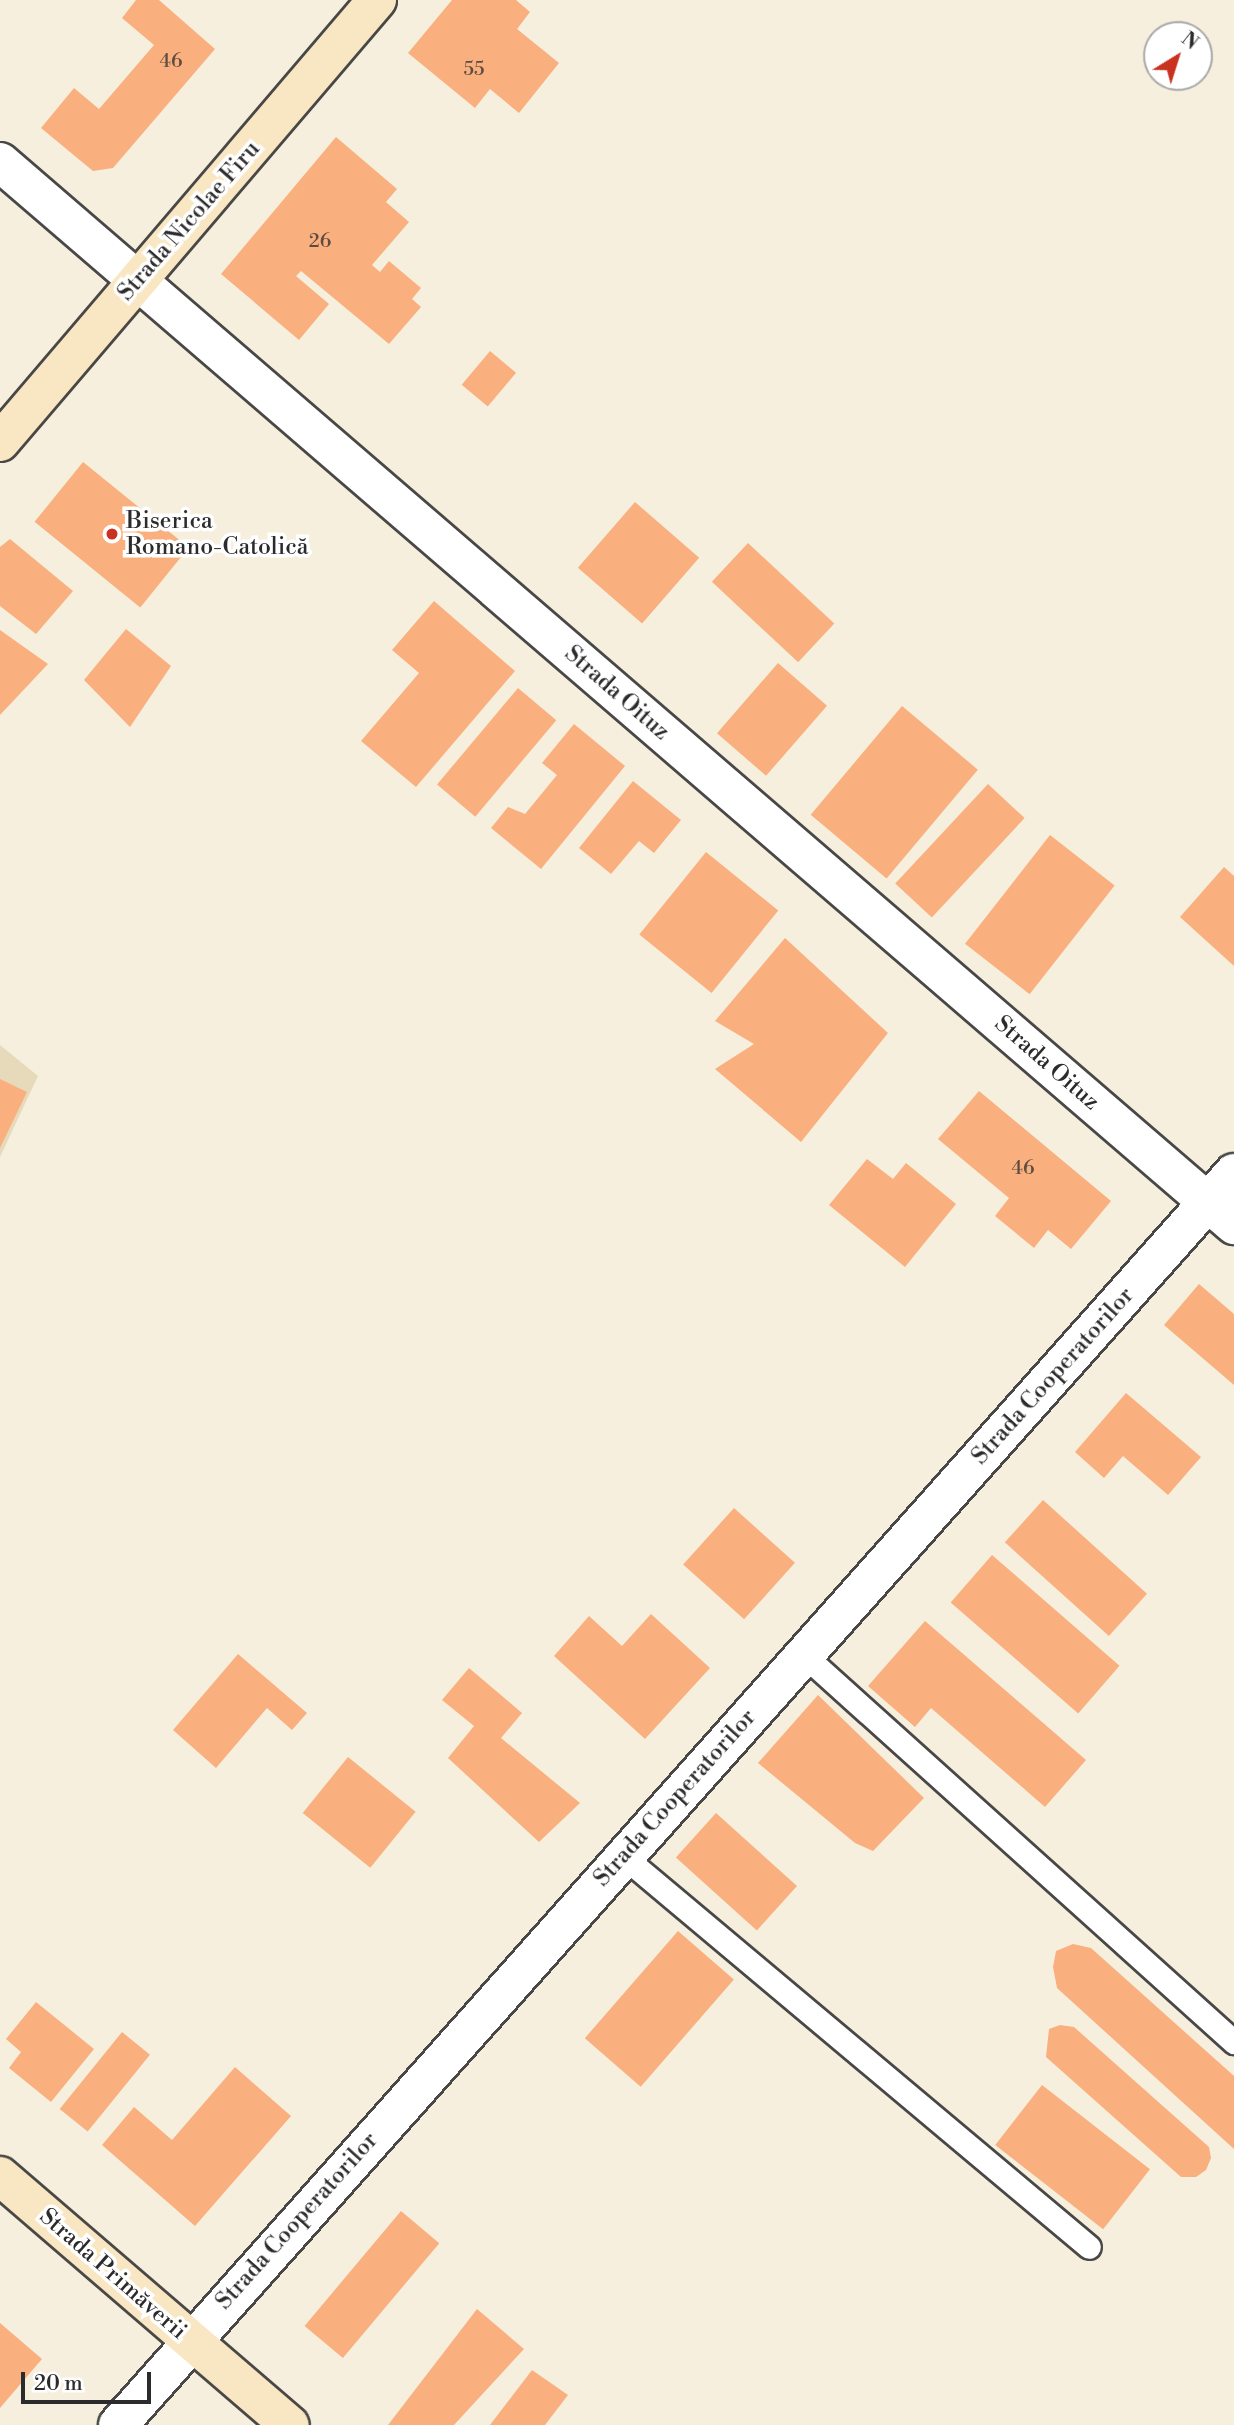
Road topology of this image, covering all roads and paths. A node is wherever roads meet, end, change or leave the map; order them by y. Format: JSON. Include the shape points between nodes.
{"nodes":[{"id":1,"x":377,"y":0,"type":"edge"},
{"id":2,"x":0,"y":162,"type":"edge"},
{"id":3,"x":138,"y":280,"type":"junction"},
{"id":4,"x":0,"y":442,"type":"edge"},
{"id":5,"x":1234,"y":1173,"type":"edge"},
{"id":6,"x":1221,"y":1214,"type":"edge"},
{"id":7,"x":804,"y":1655,"type":"junction"},
{"id":8,"x":623,"y":1856,"type":"junction"},
{"id":9,"x":1234,"y":2042,"type":"edge"},
{"id":10,"x":0,"y":2176,"type":"edge"},
{"id":11,"x":1089,"y":2247,"type":"dead end"},
{"id":12,"x":191,"y":2341,"type":"junction"},
{"id":13,"x":118,"y":2425,"type":"edge"},
{"id":14,"x":290,"y":2425,"type":"edge"}],
"edges":[{"from":1,"to":3,"type":"street","name":"Strada Nicolae Firu"},
{"from":2,"to":3,"type":"street","name":"Strada Oituz"},
{"from":3,"to":4,"type":"street","name":"Strada Nicolae Firu"},
{"from":3,"to":6,"type":"street","name":"Strada Oituz"},
{"from":5,"to":6,"type":"street","name":"Strada Cooperatorilor"},
{"from":6,"to":7,"type":"street","name":"Strada Cooperatorilor"},
{"from":7,"to":8,"type":"street","name":"Strada Cooperatorilor"},
{"from":7,"to":9,"type":"lane"},
{"from":8,"to":11,"type":"lane"},
{"from":8,"to":12,"type":"street","name":"Strada Cooperatorilor"},
{"from":10,"to":12,"type":"street","name":"Strada Primăverii"},
{"from":12,"to":13,"type":"street","name":"Strada Cooperatorilor"},
{"from":12,"to":14,"type":"street","name":"Strada Primăverii"}]}
